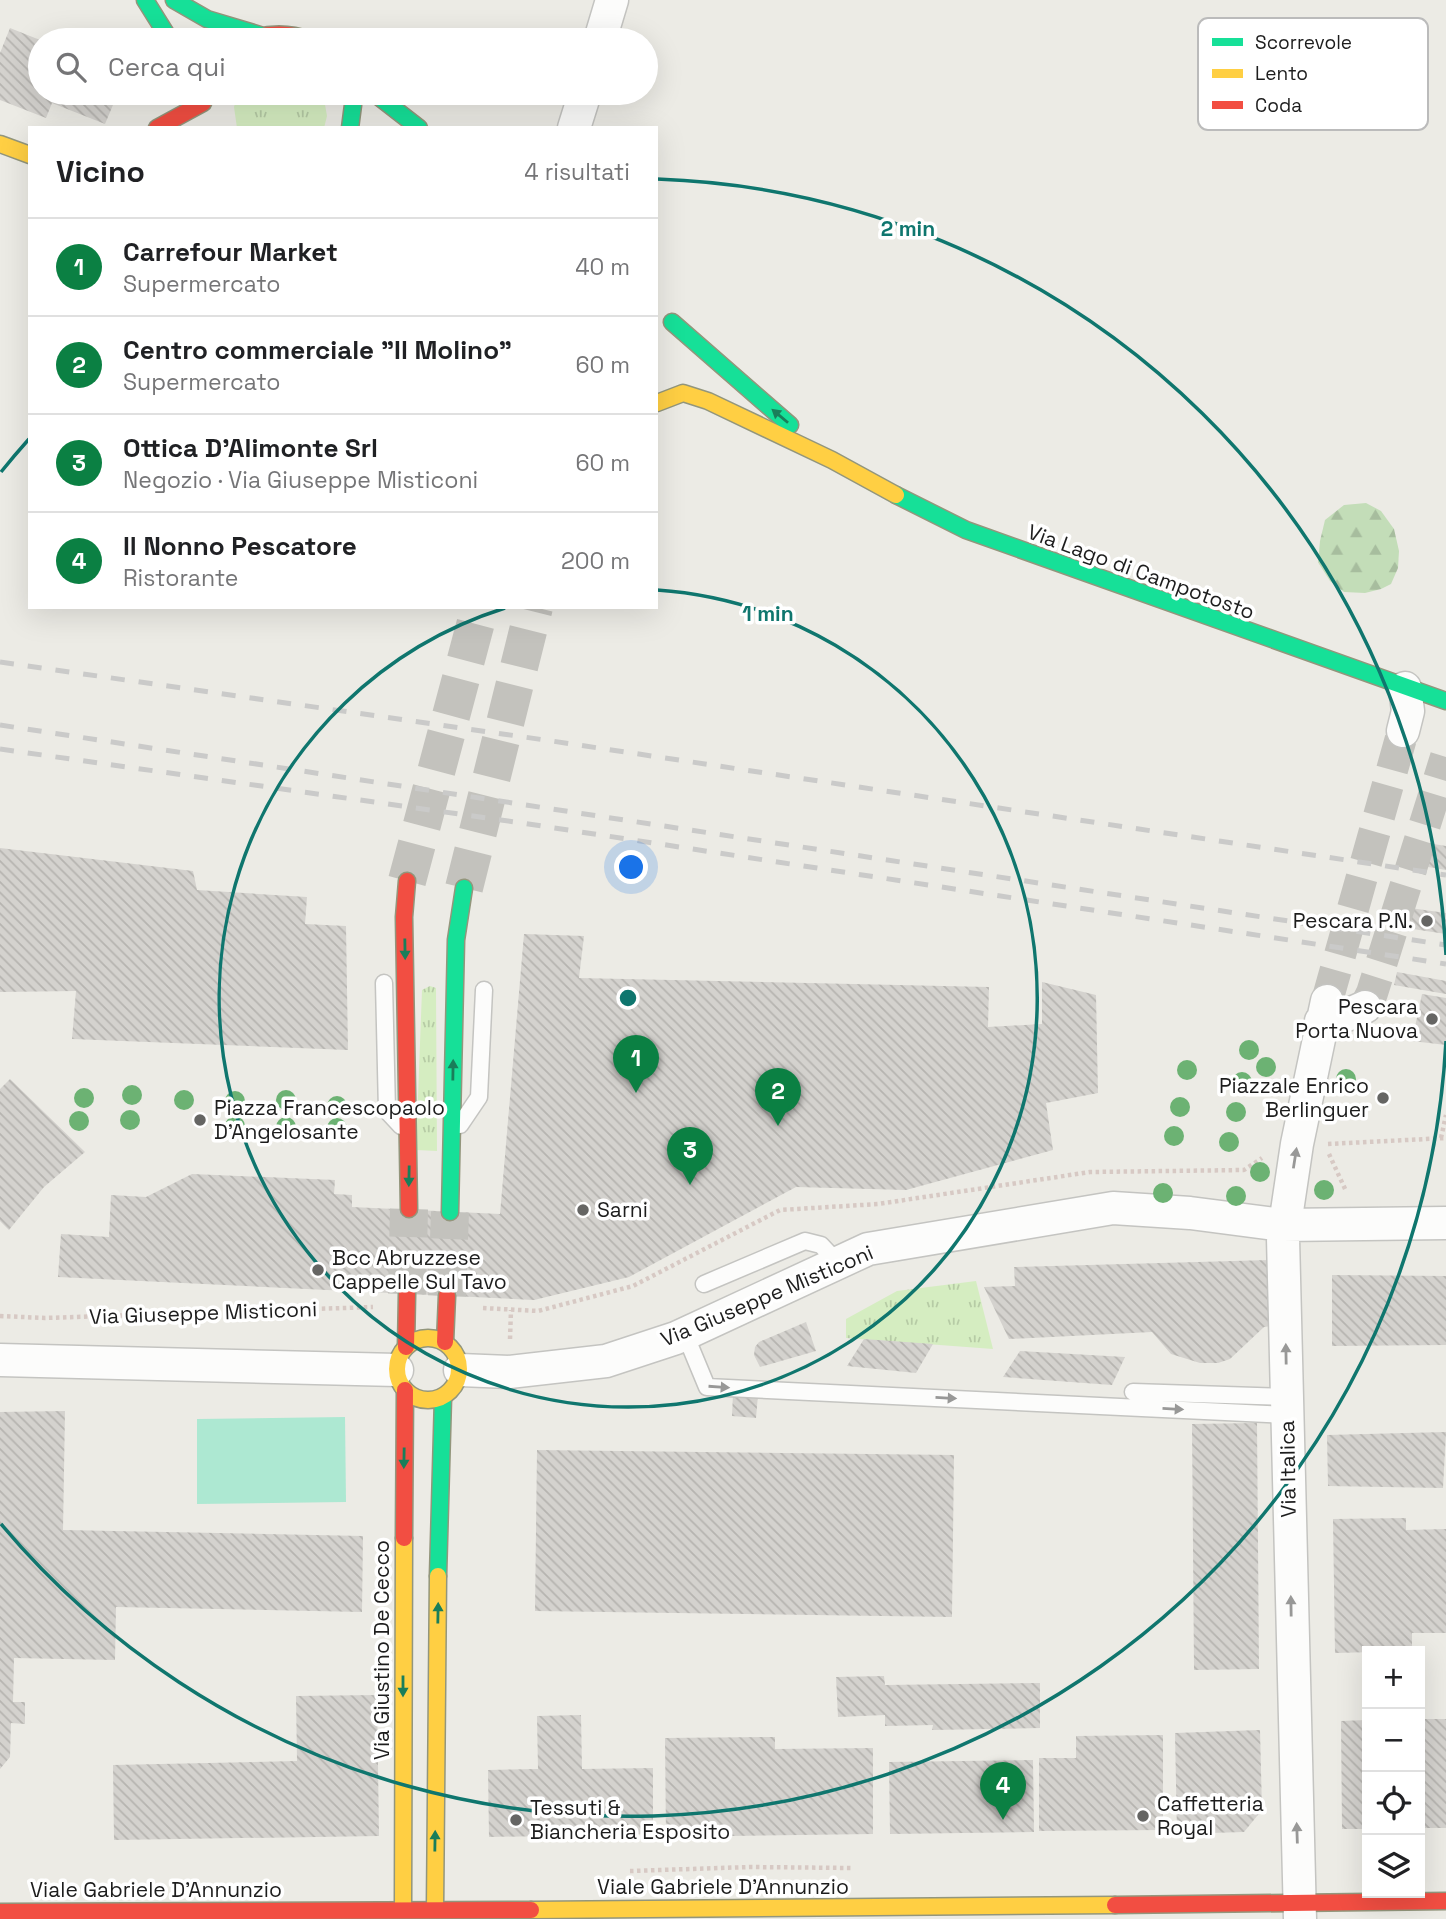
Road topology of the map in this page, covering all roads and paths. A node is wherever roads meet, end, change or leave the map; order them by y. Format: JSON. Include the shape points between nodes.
{"nodes":[{"id":1,"x":145,"y":0,"type":"edge"},
{"id":2,"x":174,"y":0,"type":"edge"},
{"id":3,"x":612,"y":0,"type":"edge"},
{"id":4,"x":162,"y":28,"type":"edge"},
{"id":5,"x":229,"y":28,"type":"edge"},
{"id":6,"x":604,"y":28,"type":"edge"},
{"id":7,"x":192,"y":105,"type":"edge"},
{"id":8,"x":203,"y":105,"type":"edge"},
{"id":9,"x":353,"y":105,"type":"edge"},
{"id":10,"x":389,"y":105,"type":"edge"},
{"id":11,"x":581,"y":105,"type":"edge"},
{"id":12,"x":203,"y":120,"type":"dead end"},
{"id":13,"x":161,"y":126,"type":"edge"},
{"id":14,"x":350,"y":126,"type":"edge"},
{"id":15,"x":416,"y":126,"type":"edge"},
{"id":16,"x":575,"y":126,"type":"edge"},
{"id":17,"x":0,"y":144,"type":"edge"},
{"id":18,"x":28,"y":154,"type":"edge"},
{"id":19,"x":678,"y":343,"type":"dead end"},
{"id":20,"x":674,"y":375,"type":"dead end"},
{"id":21,"x":658,"y":402,"type":"edge"},
{"id":22,"x":658,"y":403,"type":"edge"},
{"id":23,"x":832,"y":460,"type":"junction"},
{"id":24,"x":1405,"y":688,"type":"junction"},
{"id":25,"x":1446,"y":701,"type":"edge"},
{"id":26,"x":1404,"y":731,"type":"tunnel mouth"},
{"id":27,"x":407,"y":881,"type":"tunnel mouth"},
{"id":28,"x":464,"y":888,"type":"tunnel mouth"},
{"id":29,"x":384,"y":983,"type":"dead end"},
{"id":30,"x":484,"y":990,"type":"dead end"},
{"id":31,"x":1365,"y":1007,"type":"dead end"},
{"id":32,"x":1446,"y":1115,"type":"edge"},
{"id":33,"x":409,"y":1134,"type":"junction"},
{"id":34,"x":452,"y":1136,"type":"junction"},
{"id":35,"x":1444,"y":1138,"type":"edge"},
{"id":36,"x":1351,"y":1201,"type":"dead end"},
{"id":37,"x":409,"y":1209,"type":"tunnel mouth"},
{"id":38,"x":450,"y":1212,"type":"tunnel mouth"},
{"id":39,"x":1446,"y":1223,"type":"edge"},
{"id":40,"x":1283,"y":1225,"type":"junction"},
{"id":41,"x":838,"y":1263,"type":"junction"},
{"id":42,"x":704,"y":1284,"type":"dead end"},
{"id":43,"x":447,"y":1296,"type":"tunnel mouth"},
{"id":44,"x":597,"y":1296,"type":"dead end"},
{"id":45,"x":407,"y":1300,"type":"joint"},
{"id":46,"x":492,"y":1308,"type":"dead end"},
{"id":47,"x":511,"y":1310,"type":"junction"},
{"id":48,"x":0,"y":1316,"type":"edge"},
{"id":49,"x":685,"y":1334,"type":"junction"},
{"id":50,"x":445,"y":1342,"type":"junction"},
{"id":51,"x":510,"y":1344,"type":"dead end"},
{"id":52,"x":0,"y":1360,"type":"edge"},
{"id":53,"x":402,"y":1369,"type":"junction"},
{"id":54,"x":460,"y":1370,"type":"junction"},
{"id":55,"x":1133,"y":1392,"type":"dead end"},
{"id":56,"x":443,"y":1396,"type":"junction"},
{"id":57,"x":1286,"y":1406,"type":"junction"},
{"id":58,"x":1446,"y":1901,"type":"edge"},
{"id":59,"x":403,"y":1909,"type":"junction"},
{"id":60,"x":435,"y":1909,"type":"junction"},
{"id":61,"x":1300,"y":1910,"type":"edge"},
{"id":62,"x":0,"y":1912,"type":"edge"},
{"id":63,"x":690,"y":1914,"type":"edge"}],
"edges":[{"from":1,"to":4,"type":"street"},
{"from":2,"to":5,"type":"street"},
{"from":3,"to":6,"type":"street"},
{"from":7,"to":13,"type":"street"},
{"from":8,"to":12,"type":"street"},
{"from":9,"to":14,"type":"street"},
{"from":10,"to":15,"type":"street"},
{"from":11,"to":16,"type":"street"},
{"from":17,"to":18,"type":"street"},
{"from":23,"to":19,"type":"street","name":"Via Lago di Campotosto","one_way":true,"via":[[669,318]]},
{"from":20,"to":21,"type":"street"},
{"from":22,"to":23,"type":"street","name":"Via Lago di Campotosto","via":[[683,393],[708,401]]},
{"from":23,"to":24,"type":"street","name":"Via Lago di Campotosto","via":[[965,530]]},
{"from":24,"to":25,"type":"street","name":"Via Lago di Campotosto"},
{"from":24,"to":26,"type":"street","via":[[1408,710]]},
{"from":27,"to":33,"type":"street","one_way":true},
{"from":34,"to":28,"type":"street","one_way":true,"via":[[456,940]]},
{"from":29,"to":33,"type":"lane","via":[[387,1111]]},
{"from":30,"to":34,"type":"lane","via":[[479,1097]]},
{"from":40,"to":31,"type":"street","name":"Via Italica","one_way":true,"via":[[1324,1011],[1347,1016]]},
{"from":32,"to":35,"type":"path"},
{"from":33,"to":37,"type":"street","one_way":true},
{"from":34,"to":38,"type":"street"},
{"from":35,"to":36,"type":"path","via":[[1324,1144]]},
{"from":39,"to":40,"type":"street","name":"Via Giuseppe Misticoni"},
{"from":40,"to":41,"type":"street","name":"Via Giuseppe Misticoni","via":[[1113,1208],[868,1249]]},
{"from":57,"to":40,"type":"street","name":"Via Italica","one_way":true},
{"from":41,"to":42,"type":"lane","via":[[821,1245],[805,1241]]},
{"from":41,"to":49,"type":"street","name":"Via Giuseppe Misticoni"},
{"from":43,"to":50,"type":"street"},
{"from":44,"to":47,"type":"path","via":[[538,1311]]},
{"from":45,"to":48,"type":"path","name":"Via Giuseppe Misticoni","via":[[45,1318]]},
{"from":45,"to":53,"type":"street","name":"Via Giustino De Cecco"},
{"from":46,"to":47,"type":"path"},
{"from":47,"to":51,"type":"path"},
{"from":49,"to":54,"type":"street","name":"Via Giuseppe Misticoni","via":[[606,1361],[509,1373]]},
{"from":49,"to":57,"type":"lane","one_way":true,"via":[[707,1387]]},
{"from":50,"to":53,"type":"street","via":[[425,1337]]},
{"from":50,"to":54,"type":"street","via":[[457,1356]]},
{"from":52,"to":53,"type":"street"},
{"from":53,"to":56,"type":"street","via":[[419,1399]]},
{"from":53,"to":59,"type":"street","name":"Via Giustino De Cecco","one_way":true},
{"from":54,"to":56,"type":"street","via":[[456,1384]]},
{"from":55,"to":57,"type":"lane"},
{"from":60,"to":56,"type":"street","one_way":true},
{"from":61,"to":57,"type":"street","name":"Via Italica","one_way":true},
{"from":58,"to":61,"type":"street","name":"Viale Gabriele D'Annunzio"},
{"from":59,"to":60,"type":"street","name":"Viale Gabriele D'Annunzio"},
{"from":59,"to":62,"type":"street","name":"Viale Gabriele D'Annunzio"},
{"from":60,"to":63,"type":"street","name":"Viale Gabriele D'Annunzio"},
{"from":61,"to":63,"type":"street","name":"Viale Gabriele D'Annunzio"}]}
